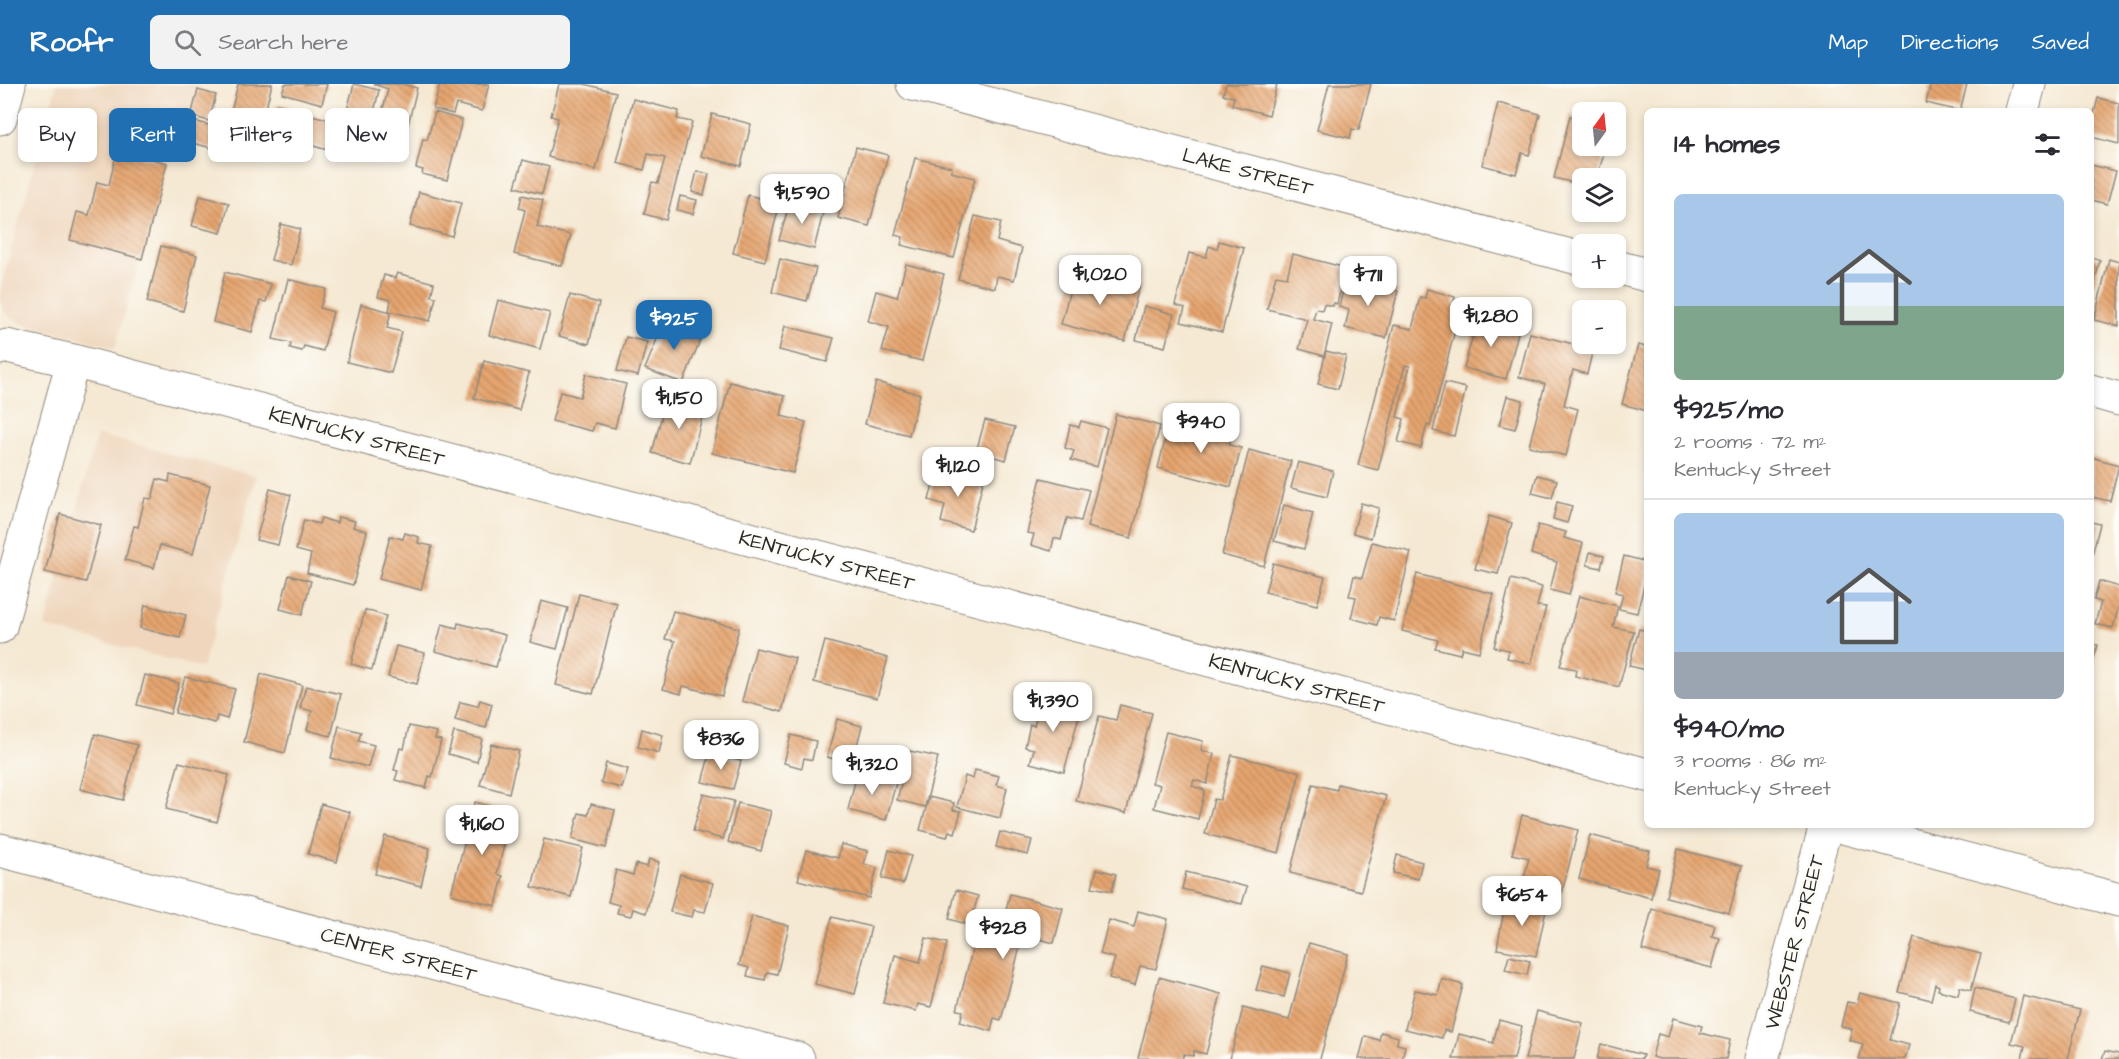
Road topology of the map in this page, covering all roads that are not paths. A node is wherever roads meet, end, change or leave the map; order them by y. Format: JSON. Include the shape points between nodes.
{"nodes":[{"id":1,"x":9,"y":84,"type":"edge"},
{"id":2,"x":913,"y":84,"type":"edge"},
{"id":3,"x":2029,"y":84,"type":"edge"},
{"id":4,"x":2023,"y":108,"type":"edge"},
{"id":5,"x":0,"y":118,"type":"edge"},
{"id":6,"x":1572,"y":256,"type":"edge"},
{"id":7,"x":1626,"y":270,"type":"edge"},
{"id":8,"x":1644,"y":274,"type":"edge"},
{"id":9,"x":2,"y":345,"type":"edge"},
{"id":10,"x":73,"y":361,"type":"junction"},
{"id":11,"x":2094,"y":392,"type":"edge"},
{"id":12,"x":2119,"y":399,"type":"edge"},
{"id":13,"x":0,"y":627,"type":"edge"},
{"id":14,"x":1644,"y":774,"type":"edge"},
{"id":15,"x":1825,"y":828,"type":"edge"},
{"id":16,"x":1847,"y":828,"type":"edge"},
{"id":17,"x":0,"y":850,"type":"edge"},
{"id":18,"x":2119,"y":900,"type":"edge"},
{"id":19,"x":798,"y":1059,"type":"edge"},
{"id":20,"x":1762,"y":1059,"type":"edge"}],
"edges":[{"from":1,"to":5,"type":"street"},
{"from":2,"to":6,"type":"street","name":"LAKE STREET"},
{"from":3,"to":4,"type":"street"},
{"from":7,"to":8,"type":"street"},
{"from":9,"to":10,"type":"street","name":"KENTUCKY STREET"},
{"from":10,"to":13,"type":"street"},
{"from":10,"to":14,"type":"street","name":"KENTUCKY STREET"},
{"from":11,"to":12,"type":"street"},
{"from":15,"to":20,"type":"street","name":"WEBSTER STREET"},
{"from":16,"to":18,"type":"street"},
{"from":17,"to":19,"type":"street","name":"CENTER STREET"}]}
